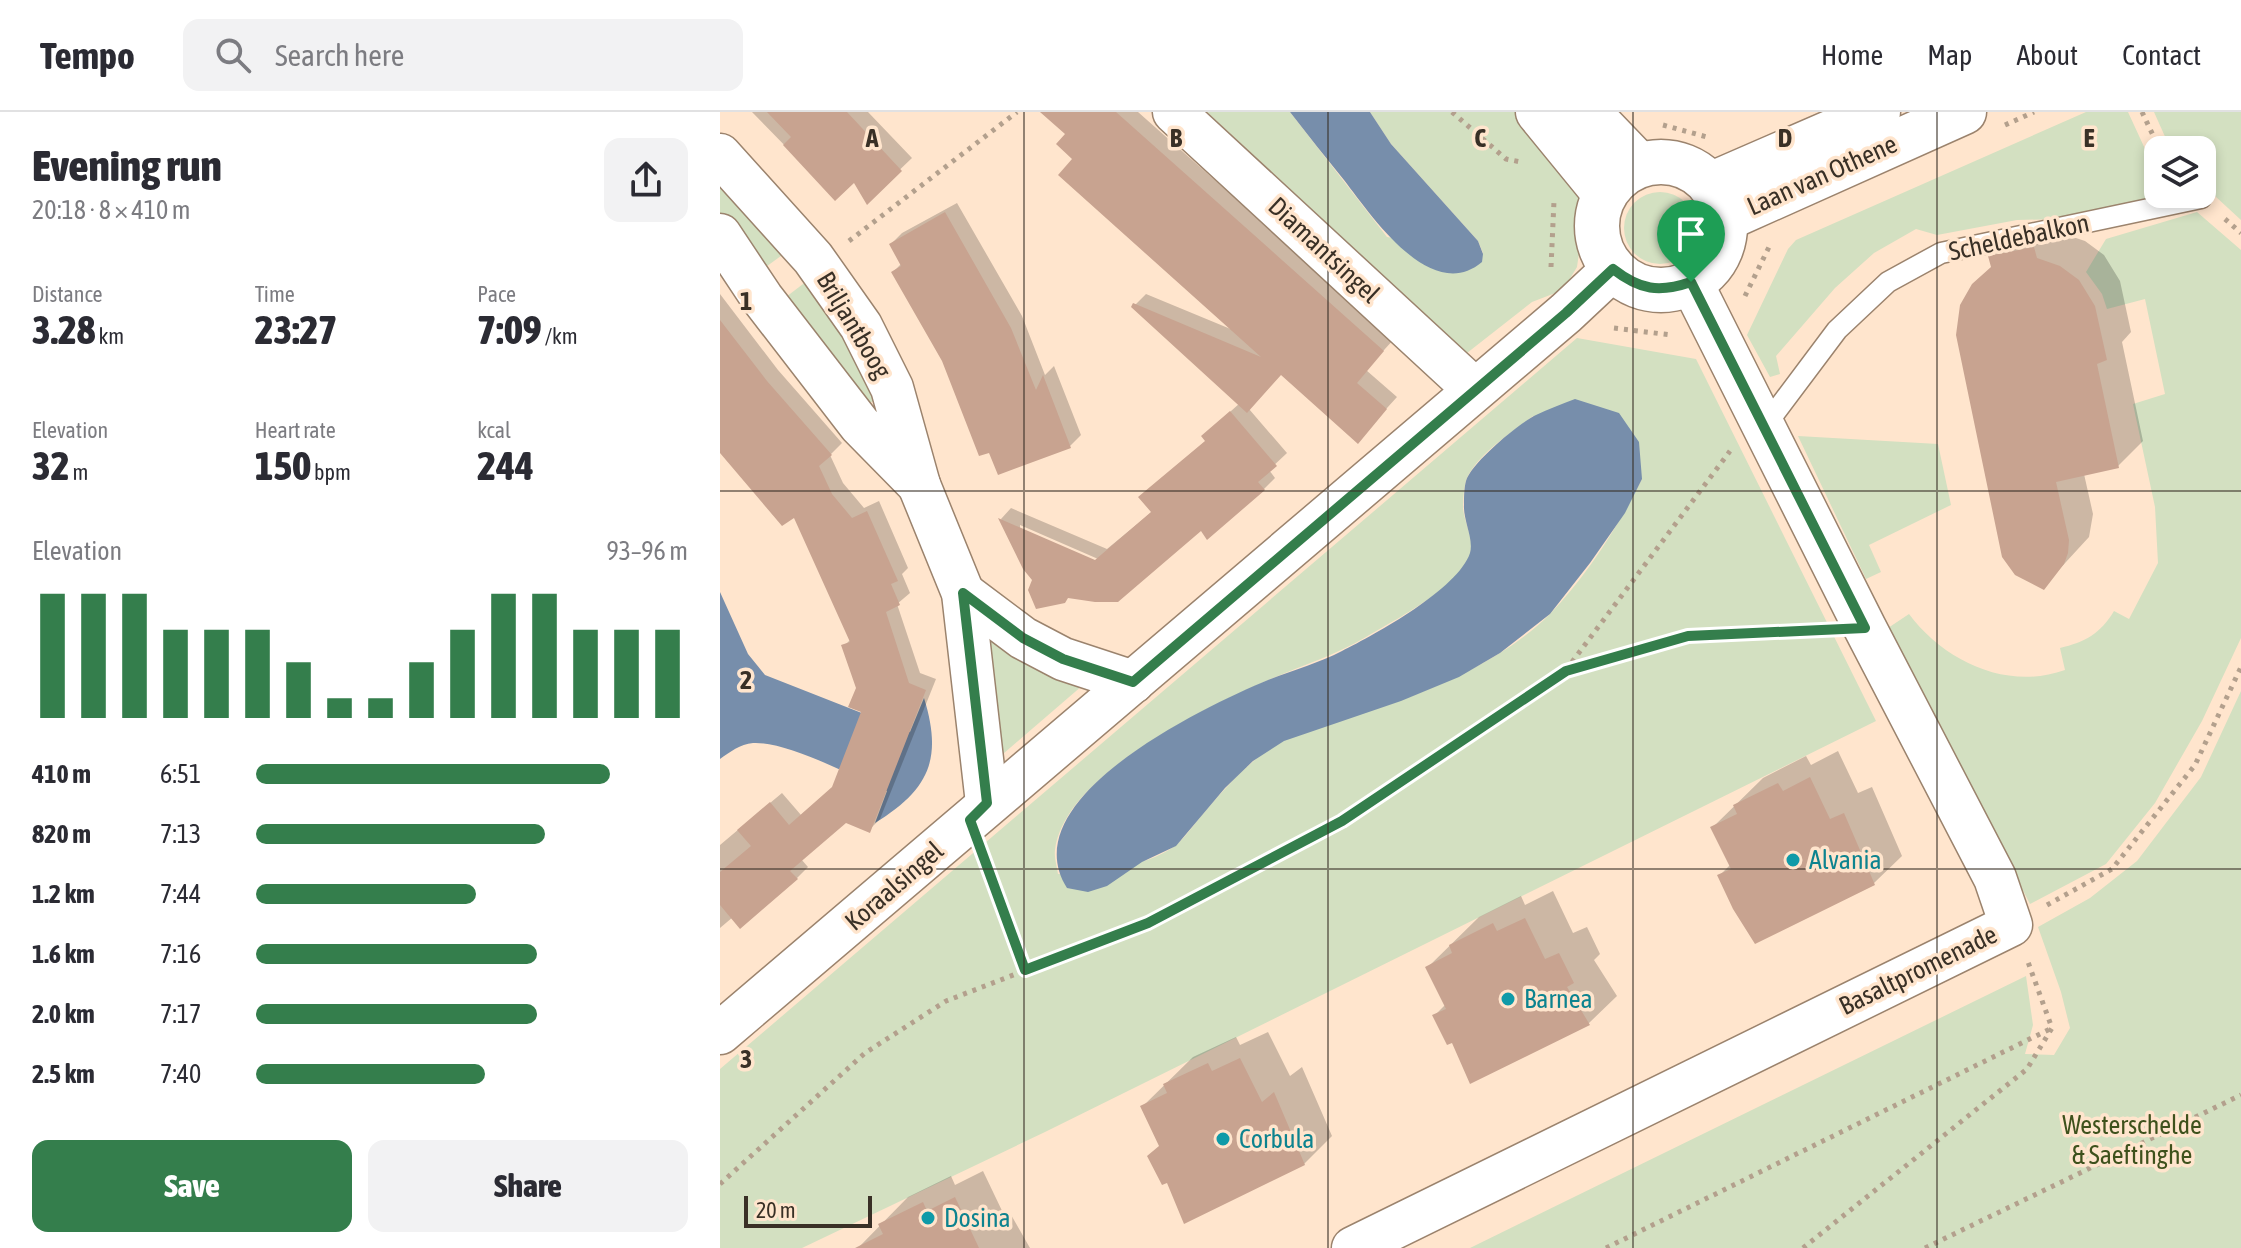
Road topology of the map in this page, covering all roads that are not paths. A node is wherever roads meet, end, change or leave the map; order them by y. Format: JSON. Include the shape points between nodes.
{"nodes":[{"id":1,"x":1174,"y":112,"type":"edge"},
{"id":2,"x":1538,"y":112,"type":"edge"},
{"id":3,"x":1588,"y":112,"type":"edge"},
{"id":4,"x":1878,"y":112,"type":"edge"},
{"id":5,"x":1964,"y":112,"type":"edge"},
{"id":6,"x":720,"y":155,"type":"edge"},
{"id":7,"x":1639,"y":165,"type":"junction"},
{"id":8,"x":1605,"y":194,"type":"junction"},
{"id":9,"x":1718,"y":202,"type":"junction"},
{"id":10,"x":2154,"y":208,"type":"edge"},
{"id":11,"x":720,"y":235,"type":"edge"},
{"id":12,"x":813,"y":258,"type":"junction"},
{"id":13,"x":1613,"y":269,"type":"junction"},
{"id":14,"x":1691,"y":282,"type":"junction"},
{"id":15,"x":762,"y":298,"type":"junction"},
{"id":16,"x":1474,"y":389,"type":"junction"},
{"id":17,"x":1762,"y":420,"type":"junction"},
{"id":18,"x":919,"y":485,"type":"junction"},
{"id":19,"x":963,"y":593,"type":"junction"},
{"id":20,"x":1133,"y":682,"type":"junction"},
{"id":21,"x":979,"y":812,"type":"junction"},
{"id":22,"x":720,"y":1033,"type":"edge"},
{"id":23,"x":1353,"y":1248,"type":"edge"}],
"edges":[{"from":1,"to":16,"type":"street","name":"Diamantsingel"},
{"from":2,"to":8,"type":"street"},
{"from":3,"to":7,"type":"street"},
{"from":4,"to":9,"type":"street","name":"Laan van Othene"},
{"from":5,"to":9,"type":"street","name":"Laan van Othene"},
{"from":6,"to":12,"type":"street","name":"Briljantboog"},
{"from":7,"to":8,"type":"street"},
{"from":7,"to":9,"type":"street","via":[[1664,161],[1690,168]]},
{"from":8,"to":13,"type":"street","via":[[1598,232]]},
{"from":9,"to":14,"type":"street","via":[[1724,235],[1720,249]]},
{"from":10,"to":17,"type":"lane","name":"Scheldebalkon","via":[[1941,253],[1888,282],[1837,330]]},
{"from":11,"to":15,"type":"street","name":"Briljantboog"},
{"from":12,"to":15,"type":"street","name":"Briljantboog"},
{"from":12,"to":18,"type":"street","name":"Briljantboog","via":[[861,326],[892,388]]},
{"from":13,"to":14,"type":"street","via":[[1650,289]]},
{"from":13,"to":16,"type":"street","name":"Koraalsingel"},
{"from":14,"to":17,"type":"street","name":"Basaltpromenade"},
{"from":15,"to":18,"type":"street","name":"Briljantboog","via":[[860,425]]},
{"from":16,"to":20,"type":"street","name":"Koraalsingel"},
{"from":17,"to":23,"type":"street","name":"Basaltpromenade","via":[[1995,878],[2011,925]]},
{"from":18,"to":19,"type":"street","name":"Briljantboog"},
{"from":19,"to":20,"type":"street","via":[[1023,638],[1063,659]]},
{"from":19,"to":21,"type":"street","name":"Briljantboog"},
{"from":20,"to":21,"type":"street","name":"Koraalsingel"},
{"from":21,"to":22,"type":"street","name":"Koraalsingel"}]}
